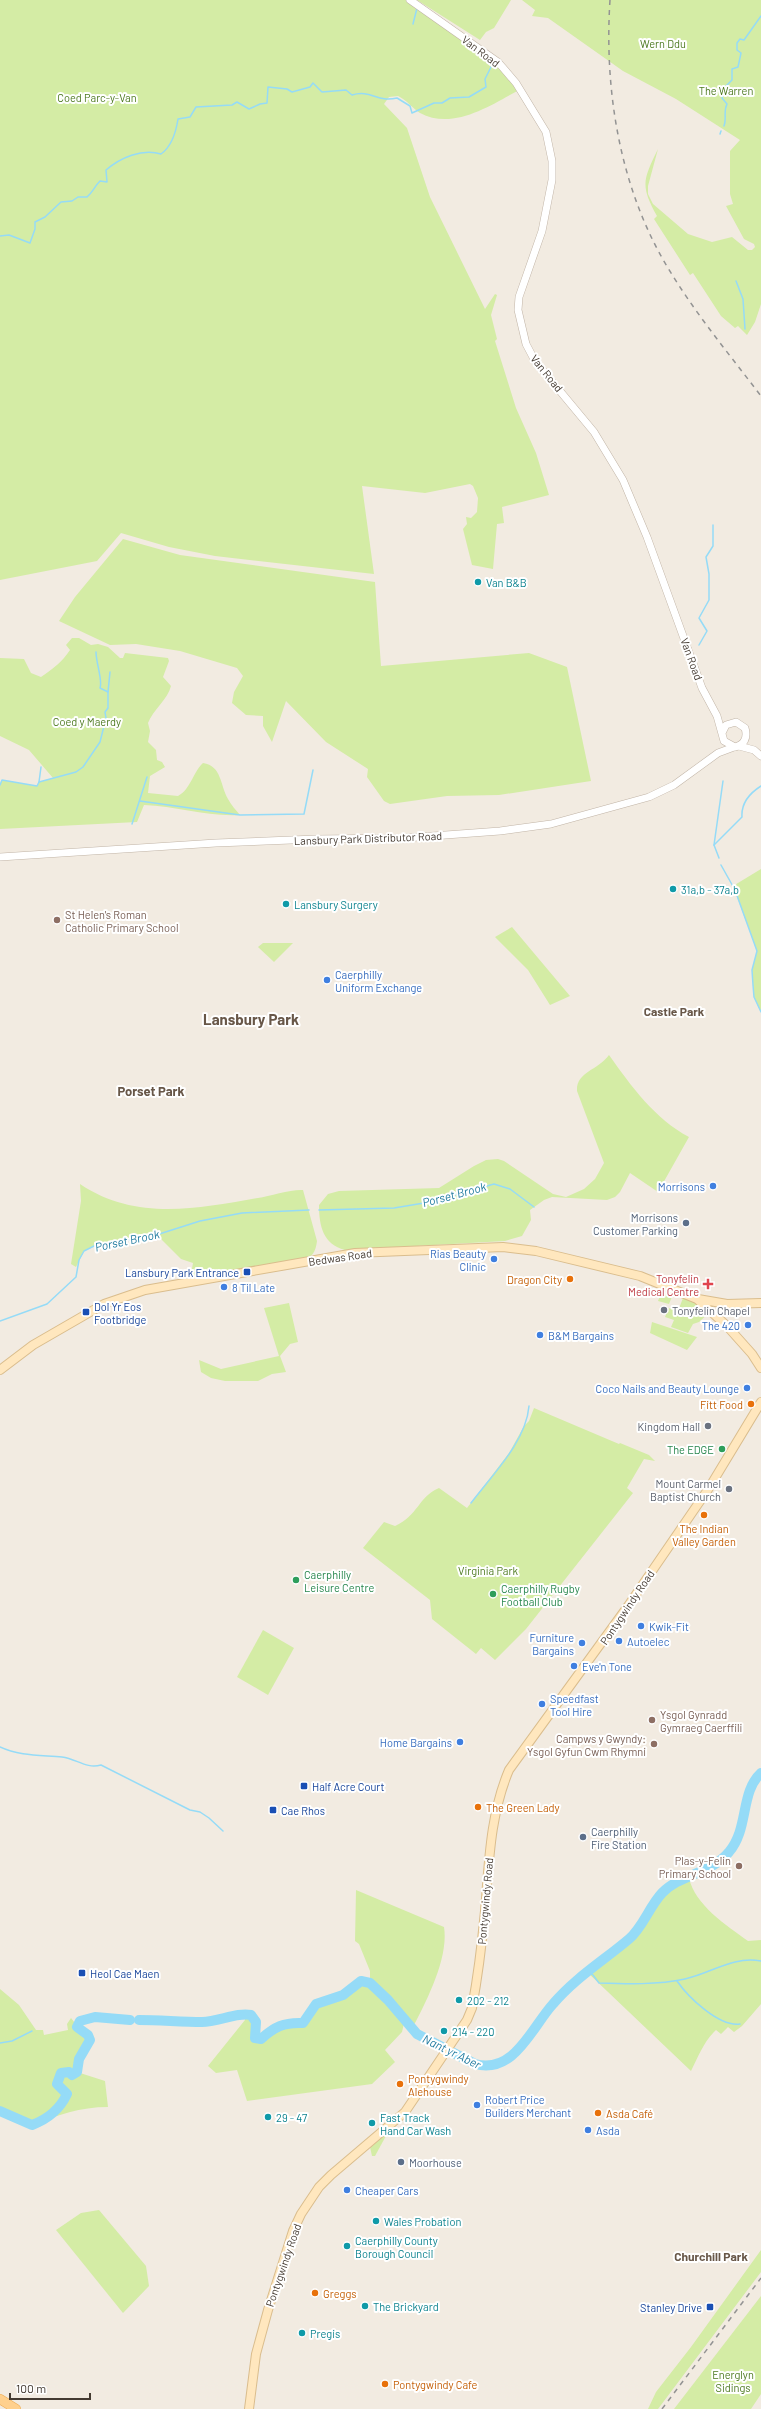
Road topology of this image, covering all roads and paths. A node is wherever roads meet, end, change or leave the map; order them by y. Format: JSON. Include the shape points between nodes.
{"nodes":[{"id":1,"x":410,"y":0,"type":"edge"},
{"id":2,"x":717,"y":716,"type":"junction"},
{"id":3,"x":732,"y":722,"type":"junction"},
{"id":4,"x":722,"y":735,"type":"junction"},
{"id":5,"x":746,"y":738,"type":"junction"},
{"id":6,"x":737,"y":746,"type":"junction"},
{"id":7,"x":754,"y":750,"type":"junction"},
{"id":8,"x":718,"y":753,"type":"junction"},
{"id":9,"x":761,"y":756,"type":"edge"},
{"id":10,"x":0,"y":857,"type":"edge"},
{"id":11,"x":697,"y":1299,"type":"junction"},
{"id":12,"x":761,"y":1303,"type":"edge"},
{"id":13,"x":727,"y":1304,"type":"junction"},
{"id":14,"x":727,"y":1326,"type":"junction"},
{"id":15,"x":761,"y":1368,"type":"edge"},
{"id":16,"x":0,"y":1370,"type":"edge"},
{"id":17,"x":761,"y":1402,"type":"edge"},
{"id":18,"x":0,"y":2399,"type":"edge"},
{"id":19,"x":16,"y":2409,"type":"edge"},
{"id":20,"x":249,"y":2409,"type":"edge"}],
"edges":[{"from":1,"to":2,"type":"street","name":"Van Road","via":[[489,54],[509,73],[546,132],[552,161],[550,192],[542,230],[521,284],[519,297],[518,310],[526,344],[535,360],[594,432],[623,480],[650,543],[702,688]]},
{"from":2,"to":3,"type":"street"},
{"from":2,"to":4,"type":"street","name":"Van Road"},
{"from":3,"to":4,"type":"street","via":[[726,726]]},
{"from":3,"to":5,"type":"street","via":[[743,726]]},
{"from":4,"to":6,"type":"street","via":[[726,744]]},
{"from":4,"to":8,"type":"street"},
{"from":5,"to":6,"type":"street"},
{"from":5,"to":7,"type":"street"},
{"from":6,"to":7,"type":"street"},
{"from":6,"to":8,"type":"street","name":"Lansbury Park Distributor Road"},
{"from":7,"to":9,"type":"street"},
{"from":8,"to":10,"type":"street","name":"Lansbury Park Distributor Road","via":[[674,785],[649,797],[551,824],[412,838],[216,843]]},
{"from":11,"to":13,"type":"main road"},
{"from":11,"to":14,"type":"main road"},
{"from":11,"to":16,"type":"main road","name":"Bedwas Road","via":[[640,1276],[524,1249],[482,1247],[355,1254],[216,1280],[160,1287],[119,1298],[33,1345]]},
{"from":12,"to":13,"type":"main road"},
{"from":13,"to":14,"type":"main road","via":[[722,1310]]},
{"from":14,"to":15,"type":"main road"},
{"from":17,"to":20,"type":"main road","name":"Pontygwindy Road","via":[[709,1488],[628,1606],[509,1770],[499,1795],[491,1828],[483,1928],[472,2008],[424,2088],[405,2112],[331,2175],[319,2187],[301,2214],[293,2231],[256,2354]]},
{"from":18,"to":19,"type":"main road"}]}
